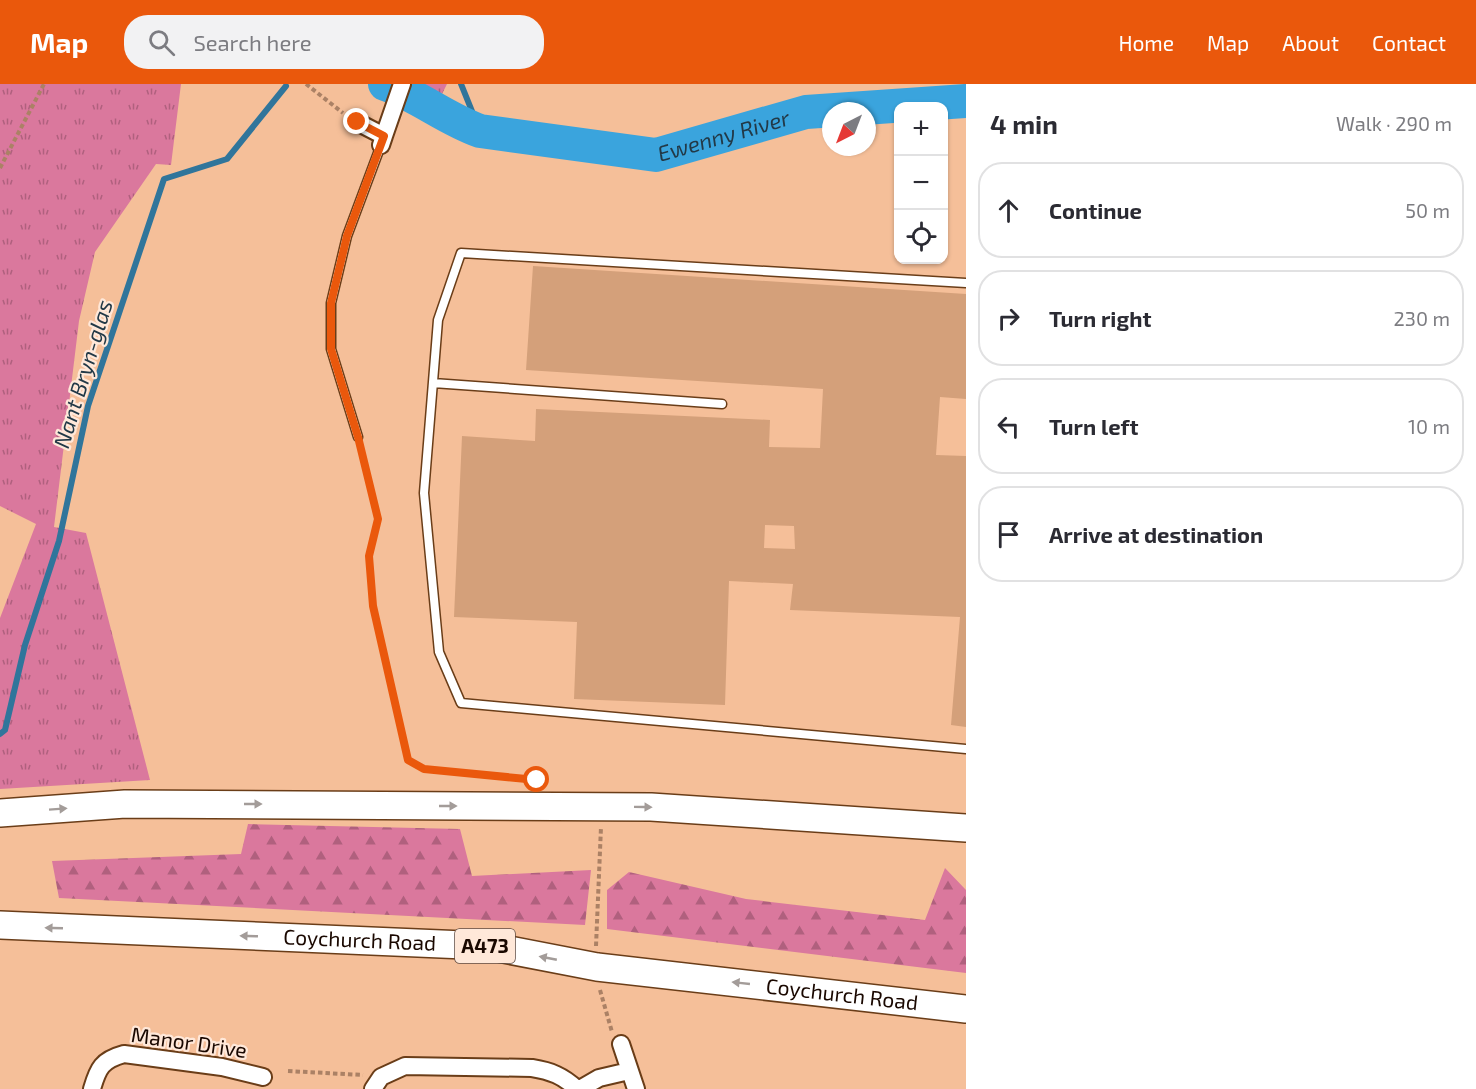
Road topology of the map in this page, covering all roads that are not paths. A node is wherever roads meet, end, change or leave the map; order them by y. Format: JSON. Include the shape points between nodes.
{"nodes":[{"id":1,"x":402,"y":84,"type":"edge"},
{"id":2,"x":357,"y":122,"type":"road end"},
{"id":3,"x":382,"y":141,"type":"junction"},
{"id":4,"x":966,"y":283,"type":"edge"},
{"id":5,"x":433,"y":383,"type":"junction"},
{"id":6,"x":722,"y":404,"type":"dead end"},
{"id":7,"x":358,"y":437,"type":"road end"},
{"id":8,"x":966,"y":749,"type":"edge"},
{"id":9,"x":0,"y":813,"type":"edge"},
{"id":10,"x":966,"y":828,"type":"edge"},
{"id":11,"x":0,"y":925,"type":"edge"},
{"id":12,"x":966,"y":1009,"type":"edge"},
{"id":13,"x":617,"y":1040,"type":"road end"},
{"id":14,"x":629,"y":1071,"type":"junction"},
{"id":15,"x":263,"y":1077,"type":"dead end"},
{"id":16,"x":368,"y":1082,"type":"edge"},
{"id":17,"x":92,"y":1089,"type":"edge"},
{"id":18,"x":579,"y":1089,"type":"edge"},
{"id":19,"x":636,"y":1089,"type":"edge"}],
"edges":[{"from":1,"to":3,"type":"street"},
{"from":2,"to":3,"type":"street"},
{"from":3,"to":7,"type":"lane","via":[[347,236],[331,303],[331,349]]},
{"from":4,"to":5,"type":"lane","via":[[461,253],[438,321]]},
{"from":5,"to":6,"type":"lane"},
{"from":5,"to":8,"type":"lane","via":[[424,493],[426,516],[439,652],[461,703]]},
{"from":9,"to":10,"type":"main road","one_way":true,"via":[[125,804],[651,807]]},
{"from":12,"to":11,"type":"main road","name":"Coychurch Road","number":"A473","one_way":true,"via":[[597,967],[488,946]]},
{"from":13,"to":14,"type":"street"},
{"from":14,"to":18,"type":"street","via":[[599,1078]]},
{"from":14,"to":19,"type":"street"},
{"from":15,"to":17,"type":"street","name":"Manor Drive","via":[[222,1067],[124,1054],[110,1058],[98,1071]]},
{"from":16,"to":18,"type":"street","via":[[405,1066],[532,1068],[550,1071]]}]}
